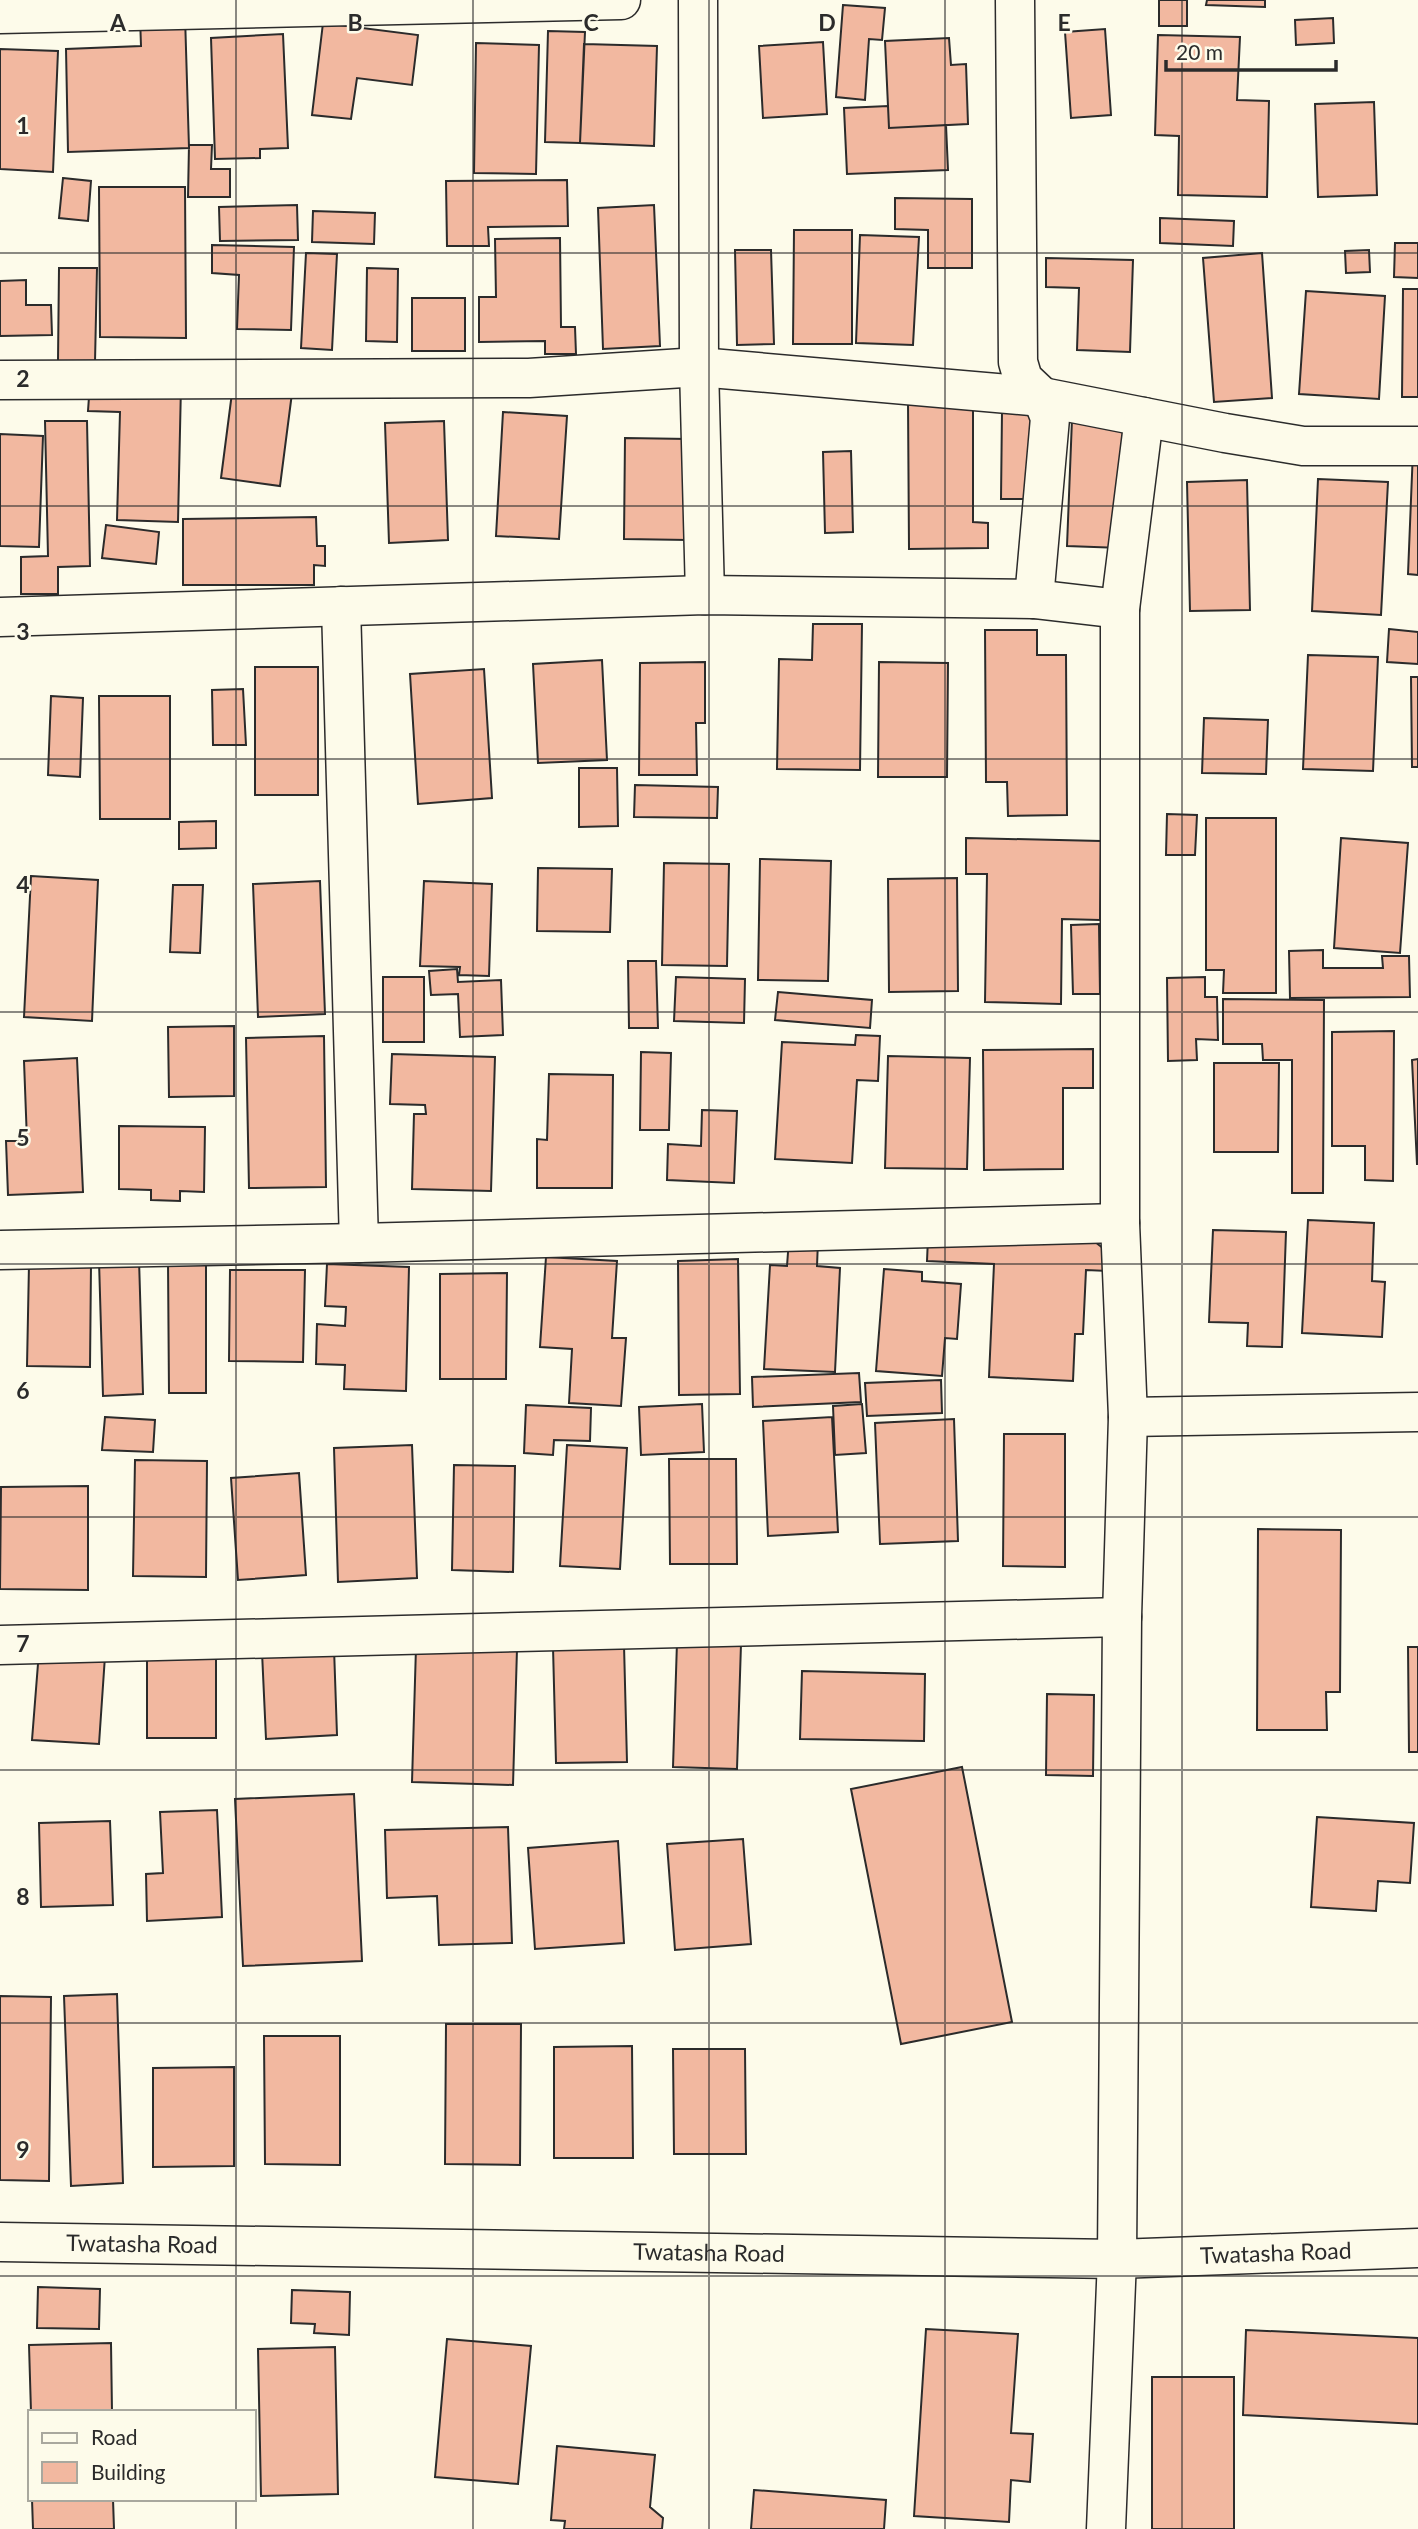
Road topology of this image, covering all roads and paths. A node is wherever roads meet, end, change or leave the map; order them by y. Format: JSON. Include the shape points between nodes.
{"nodes":[{"id":1,"x":621,"y":0,"type":"edge"},
{"id":2,"x":698,"y":0,"type":"edge"},
{"id":3,"x":1015,"y":0,"type":"edge"},
{"id":4,"x":0,"y":14,"type":"edge"},
{"id":5,"x":699,"y":367,"type":"junction"},
{"id":6,"x":0,"y":380,"type":"edge"},
{"id":7,"x":1042,"y":397,"type":"junction"},
{"id":8,"x":1144,"y":417,"type":"junction"},
{"id":9,"x":1418,"y":446,"type":"edge"},
{"id":10,"x":705,"y":595,"type":"junction"},
{"id":11,"x":1034,"y":599,"type":"junction"},
{"id":12,"x":341,"y":606,"type":"junction"},
{"id":13,"x":1119,"y":609,"type":"junction"},
{"id":14,"x":0,"y":617,"type":"edge"},
{"id":15,"x":1120,"y":1223,"type":"junction"},
{"id":16,"x":359,"y":1243,"type":"junction"},
{"id":17,"x":0,"y":1250,"type":"edge"},
{"id":18,"x":1418,"y":1412,"type":"edge"},
{"id":19,"x":1128,"y":1417,"type":"junction"},
{"id":20,"x":1122,"y":1617,"type":"junction"},
{"id":21,"x":0,"y":1645,"type":"edge"},
{"id":22,"x":0,"y":2242,"type":"edge"},
{"id":23,"x":1418,"y":2248,"type":"edge"},
{"id":24,"x":1117,"y":2259,"type":"junction"},
{"id":25,"x":1106,"y":2529,"type":"edge"}],
"edges":[{"from":1,"to":4,"type":"street"},
{"from":2,"to":5,"type":"street"},
{"from":3,"to":7,"type":"street","via":[[1018,362],[1023,379]]},
{"from":5,"to":6,"type":"street","via":[[529,378]]},
{"from":5,"to":7,"type":"street"},
{"from":5,"to":10,"type":"street"},
{"from":7,"to":8,"type":"street"},
{"from":7,"to":11,"type":"street","via":[[1050,418]]},
{"from":8,"to":9,"type":"street","via":[[1303,446]]},
{"from":8,"to":13,"type":"street"},
{"from":10,"to":11,"type":"street"},
{"from":10,"to":12,"type":"street"},
{"from":11,"to":13,"type":"street"},
{"from":12,"to":14,"type":"street"},
{"from":12,"to":16,"type":"street"},
{"from":13,"to":15,"type":"street"},
{"from":15,"to":16,"type":"street"},
{"from":15,"to":19,"type":"street"},
{"from":16,"to":17,"type":"street"},
{"from":18,"to":19,"type":"street"},
{"from":19,"to":20,"type":"street"},
{"from":20,"to":21,"type":"street"},
{"from":20,"to":24,"type":"street"},
{"from":22,"to":24,"type":"street","name":"Twatasha Road"},
{"from":23,"to":24,"type":"street","name":"Twatasha Road"},
{"from":24,"to":25,"type":"street"}]}
